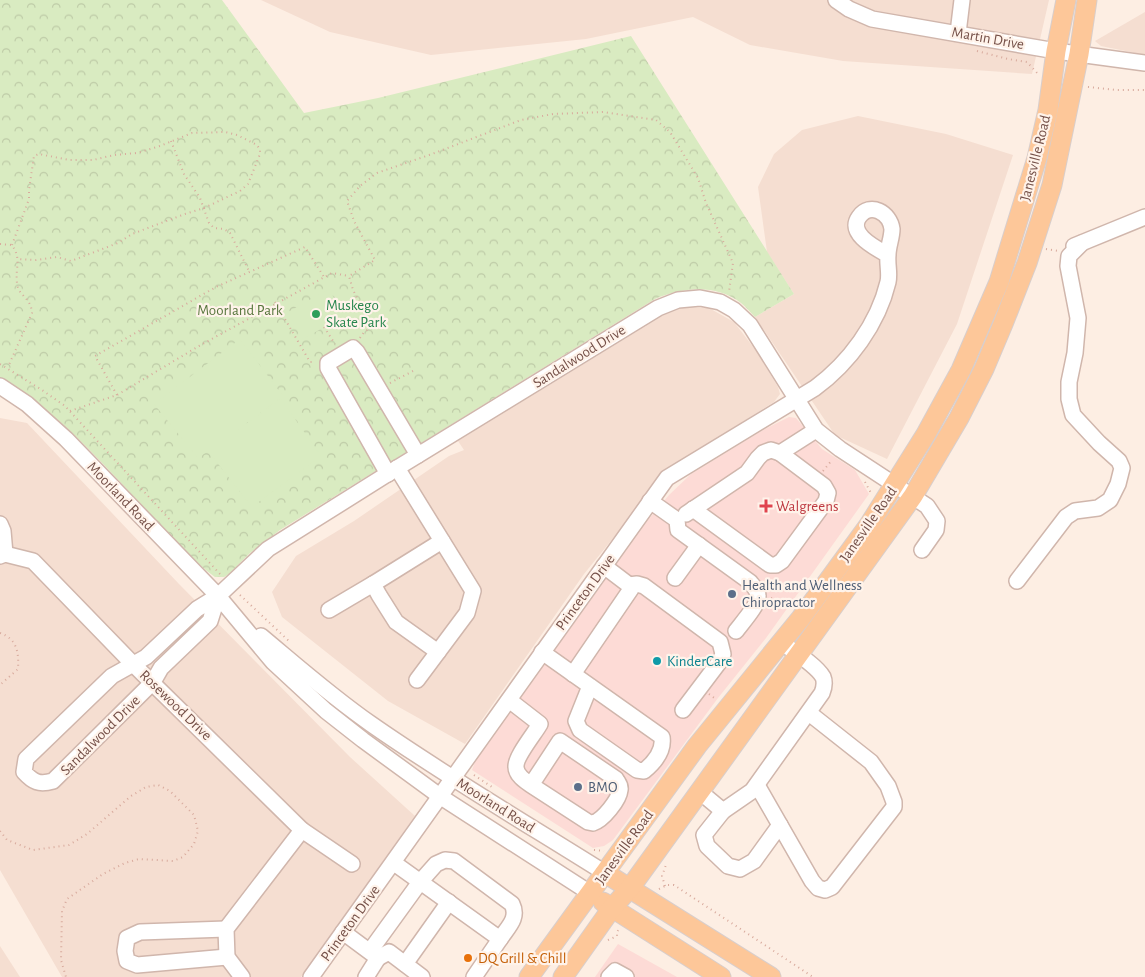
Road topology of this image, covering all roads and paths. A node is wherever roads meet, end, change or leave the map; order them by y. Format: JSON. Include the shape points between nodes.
{"nodes":[{"id":1,"x":836,"y":0,"type":"edge"},
{"id":2,"x":962,"y":0,"type":"edge"},
{"id":3,"x":1066,"y":0,"type":"edge"},
{"id":4,"x":1087,"y":0,"type":"edge"},
{"id":5,"x":958,"y":33,"type":"junction"},
{"id":6,"x":1056,"y":51,"type":"junction"},
{"id":7,"x":1079,"y":54,"type":"junction"},
{"id":8,"x":1145,"y":63,"type":"edge"},
{"id":9,"x":1085,"y":86,"type":"dead end"},
{"id":10,"x":1145,"y":90,"type":"edge"},
{"id":11,"x":171,"y":141,"type":"junction"},
{"id":12,"x":204,"y":208,"type":"junction"},
{"id":13,"x":1145,"y":217,"type":"edge"},
{"id":14,"x":1082,"y":243,"type":"junction"},
{"id":15,"x":0,"y":244,"type":"edge"},
{"id":16,"x":12,"y":245,"type":"junction"},
{"id":17,"x":1045,"y":248,"type":"dead end"},
{"id":18,"x":1061,"y":252,"type":"joint"},
{"id":19,"x":888,"y":255,"type":"dead end"},
{"id":20,"x":18,"y":259,"type":"junction"},
{"id":21,"x":249,"y":272,"type":"junction"},
{"id":22,"x":348,"y":276,"type":"junction"},
{"id":23,"x":324,"y":277,"type":"junction"},
{"id":24,"x":276,"y":303,"type":"junction"},
{"id":25,"x":727,"y":306,"type":"junction"},
{"id":26,"x":324,"y":327,"type":"dead end"},
{"id":27,"x":340,"y":355,"type":"junction"},
{"id":28,"x":0,"y":364,"type":"edge"},
{"id":29,"x":8,"y":367,"type":"junction"},
{"id":30,"x":413,"y":370,"type":"dead end"},
{"id":31,"x":0,"y":386,"type":"edge"},
{"id":32,"x":379,"y":389,"type":"junction"},
{"id":33,"x":117,"y":395,"type":"junction"},
{"id":34,"x":796,"y":400,"type":"junction"},
{"id":35,"x":70,"y":411,"type":"junction"},
{"id":36,"x":816,"y":430,"type":"junction"},
{"id":37,"x":780,"y":453,"type":"junction"},
{"id":38,"x":418,"y":455,"type":"junction"},
{"id":39,"x":838,"y":464,"type":"dead end"},
{"id":40,"x":392,"y":471,"type":"junction"},
{"id":41,"x":816,"y":480,"type":"junction"},
{"id":42,"x":865,"y":482,"type":"dead end"},
{"id":43,"x":895,"y":485,"type":"junction"},
{"id":44,"x":872,"y":495,"type":"dead end"},
{"id":45,"x":913,"y":496,"type":"junction"},
{"id":46,"x":650,"y":501,"type":"junction"},
{"id":47,"x":693,"y":509,"type":"junction"},
{"id":48,"x":677,"y":520,"type":"junction"},
{"id":49,"x":0,"y":524,"type":"edge"},
{"id":50,"x":442,"y":541,"type":"junction"},
{"id":51,"x":699,"y":545,"type":"junction"},
{"id":52,"x":922,"y":550,"type":"dead end"},
{"id":53,"x":2,"y":555,"type":"edge"},
{"id":54,"x":604,"y":566,"type":"junction"},
{"id":55,"x":220,"y":574,"type":"dead end"},
{"id":56,"x":675,"y":578,"type":"dead end"},
{"id":57,"x":1017,"y":581,"type":"dead end"},
{"id":58,"x":373,"y":584,"type":"junction"},
{"id":59,"x":629,"y":585,"type":"junction"},
{"id":60,"x":240,"y":595,"type":"dead end"},
{"id":61,"x":218,"y":596,"type":"junction"},
{"id":62,"x":783,"y":602,"type":"dead end"},
{"id":63,"x":791,"y":606,"type":"dead end"},
{"id":64,"x":329,"y":610,"type":"dead end"},
{"id":65,"x":234,"y":614,"type":"junction"},
{"id":66,"x":736,"y":631,"type":"dead end"},
{"id":67,"x":0,"y":633,"type":"edge"},
{"id":68,"x":782,"y":643,"type":"junction"},
{"id":69,"x":292,"y":644,"type":"dead end"},
{"id":70,"x":438,"y":652,"type":"junction"},
{"id":71,"x":542,"y":652,"type":"junction"},
{"id":72,"x":797,"y":654,"type":"junction"},
{"id":73,"x":132,"y":663,"type":"junction"},
{"id":74,"x":573,"y":674,"type":"junction"},
{"id":75,"x":417,"y":680,"type":"dead end"},
{"id":76,"x":153,"y":682,"type":"junction"},
{"id":77,"x":0,"y":685,"type":"edge"},
{"id":78,"x":590,"y":686,"type":"junction"},
{"id":79,"x":509,"y":700,"type":"junction"},
{"id":80,"x":683,"y":710,"type":"dead end"},
{"id":81,"x":809,"y":713,"type":"junction"},
{"id":82,"x":540,"y":724,"type":"junction"},
{"id":83,"x":560,"y":741,"type":"junction"},
{"id":84,"x":453,"y":779,"type":"junction"},
{"id":85,"x":531,"y":785,"type":"junction"},
{"id":86,"x":757,"y":785,"type":"junction"},
{"id":87,"x":699,"y":791,"type":"junction"},
{"id":88,"x":441,"y":797,"type":"junction"},
{"id":89,"x":723,"y":811,"type":"junction"},
{"id":90,"x":780,"y":825,"type":"junction"},
{"id":91,"x":302,"y":830,"type":"junction"},
{"id":92,"x":0,"y":832,"type":"edge"},
{"id":93,"x":394,"y":862,"type":"junction"},
{"id":94,"x":352,"y":864,"type":"dead end"},
{"id":95,"x":605,"y":872,"type":"junction"},
{"id":96,"x":420,"y":882,"type":"junction"},
{"id":97,"x":630,"y":888,"type":"junction"},
{"id":98,"x":654,"y":891,"type":"dead end"},
{"id":99,"x":590,"y":893,"type":"junction"},
{"id":100,"x":449,"y":902,"type":"junction"},
{"id":101,"x":612,"y":908,"type":"junction"},
{"id":102,"x":226,"y":930,"type":"junction"},
{"id":103,"x":343,"y":932,"type":"junction"},
{"id":104,"x":500,"y":939,"type":"junction"},
{"id":105,"x":374,"y":955,"type":"junction"},
{"id":106,"x":227,"y":957,"type":"junction"},
{"id":107,"x":405,"y":964,"type":"junction"},
{"id":108,"x":66,"y":977,"type":"edge"},
{"id":109,"x":242,"y":977,"type":"edge"},
{"id":110,"x":311,"y":977,"type":"edge"},
{"id":111,"x":367,"y":977,"type":"edge"},
{"id":112,"x":422,"y":977,"type":"edge"},
{"id":113,"x":474,"y":977,"type":"edge"},
{"id":114,"x":529,"y":977,"type":"edge"},
{"id":115,"x":563,"y":977,"type":"edge"},
{"id":116,"x":609,"y":977,"type":"edge"},
{"id":117,"x":626,"y":977,"type":"edge"},
{"id":118,"x":721,"y":977,"type":"edge"},
{"id":119,"x":771,"y":977,"type":"edge"},
{"id":120,"x":813,"y":977,"type":"edge"}],
"edges":[{"from":1,"to":5,"type":"street","name":"Martin Drive","via":[[872,18]]},
{"from":2,"to":5,"type":"street"},
{"from":3,"to":6,"type":"main road","name":"Janesville Road"},
{"from":4,"to":7,"type":"main road","name":"Janesville Road"},
{"from":5,"to":6,"type":"street","name":"Martin Drive"},
{"from":6,"to":7,"type":"street","name":"Martin Drive"},
{"from":6,"to":43,"type":"main road","name":"Janesville Road","via":[[1037,158],[999,282],[961,370]]},
{"from":7,"to":8,"type":"street","name":"Martin Drive"},
{"from":7,"to":45,"type":"main road","name":"Janesville Road","via":[[1052,185],[1027,263],[984,369],[960,418]]},
{"from":9,"to":10,"type":"path"},
{"from":11,"to":12,"type":"path","via":[[184,174]]},
{"from":11,"to":12,"type":"path","via":[[192,133],[225,132],[237,135],[260,150],[248,184]]},
{"from":11,"to":16,"type":"path","via":[[137,152],[93,160],[34,156],[29,199]]},
{"from":12,"to":20,"type":"path","via":[[132,234],[71,262],[57,257]]},
{"from":12,"to":21,"type":"path","via":[[209,223],[230,234]]},
{"from":13,"to":14,"type":"street"},
{"from":14,"to":18,"type":"street"},
{"from":14,"to":57,"type":"street","via":[[1069,256],[1068,266],[1078,318],[1069,399],[1073,415],[1119,461],[1122,468],[1110,500],[1098,508],[1075,511],[1066,517]]},
{"from":15,"to":16,"type":"path"},
{"from":16,"to":20,"type":"path"},
{"from":17,"to":18,"type":"path"},
{"from":19,"to":34,"type":"street","name":"Princeton Drive","via":[[888,283],[860,342],[826,380]]},
{"from":20,"to":29,"type":"path","via":[[17,284],[31,305],[32,313]]},
{"from":21,"to":23,"type":"path","via":[[305,247]]},
{"from":21,"to":33,"type":"path","via":[[216,287],[95,356]]},
{"from":22,"to":23,"type":"path","via":[[332,273]]},
{"from":22,"to":25,"type":"path","via":[[375,260],[347,201],[377,173],[521,120],[553,114],[603,112],[656,120],[670,132],[698,178],[706,204],[733,263]]},
{"from":22,"to":27,"type":"path","via":[[372,327]]},
{"from":23,"to":24,"type":"path"},
{"from":24,"to":27,"type":"path","via":[[310,362]]},
{"from":24,"to":33,"type":"path"},
{"from":25,"to":34,"type":"street","name":"Sandalwood Drive","via":[[750,325]]},
{"from":25,"to":38,"type":"street","name":"Sandalwood Drive","via":[[700,298],[678,300],[658,308]]},
{"from":26,"to":27,"type":"path"},
{"from":27,"to":32,"type":"street","via":[[357,352]]},
{"from":27,"to":40,"type":"street","via":[[328,368]]},
{"from":28,"to":29,"type":"path"},
{"from":29,"to":35,"type":"path"},
{"from":30,"to":32,"type":"path"},
{"from":31,"to":61,"type":"street","name":"Moorland Road","via":[[27,404],[66,439]]},
{"from":32,"to":38,"type":"street"},
{"from":33,"to":35,"type":"path"},
{"from":34,"to":36,"type":"street","name":"Sandalwood Drive"},
{"from":34,"to":46,"type":"street","name":"Princeton Drive","via":[[668,478]]},
{"from":35,"to":55,"type":"path"},
{"from":36,"to":37,"type":"street"},
{"from":36,"to":43,"type":"street","name":"Sandalwood Drive"},
{"from":37,"to":41,"type":"street"},
{"from":37,"to":47,"type":"street","via":[[770,450],[763,453],[747,472]]},
{"from":38,"to":40,"type":"street","name":"Sandalwood Drive"},
{"from":39,"to":41,"type":"path","via":[[832,459]]},
{"from":40,"to":50,"type":"street"},
{"from":40,"to":61,"type":"street","name":"Sandalwood Drive","via":[[268,549]]},
{"from":41,"to":47,"type":"street","via":[[828,493],[826,501],[776,565],[770,565]]},
{"from":42,"to":44,"type":"path"},
{"from":43,"to":45,"type":"street","name":"Sandalwood Drive"},
{"from":43,"to":68,"type":"main road","name":"Janesville Road"},
{"from":45,"to":52,"type":"street","name":"Sandalwood Drive","via":[[927,506],[937,521],[936,530]]},
{"from":45,"to":72,"type":"main road","name":"Janesville Road"},
{"from":46,"to":48,"type":"street"},
{"from":46,"to":54,"type":"street","name":"Princeton Drive"},
{"from":47,"to":48,"type":"street"},
{"from":48,"to":51,"type":"street","via":[[678,530]]},
{"from":49,"to":53,"type":"street","via":[[3,530]]},
{"from":50,"to":58,"type":"street"},
{"from":50,"to":70,"type":"street","via":[[473,591],[467,613]]},
{"from":51,"to":56,"type":"street"},
{"from":51,"to":66,"type":"street","via":[[756,588],[756,604]]},
{"from":53,"to":73,"type":"street","name":"Rosewood Drive","via":[[33,561]]},
{"from":54,"to":59,"type":"street"},
{"from":54,"to":71,"type":"street","name":"Princeton Drive"},
{"from":58,"to":64,"type":"street"},
{"from":58,"to":70,"type":"street","via":[[396,622]]},
{"from":59,"to":74,"type":"street","via":[[631,589],[627,596]]},
{"from":59,"to":80,"type":"street","via":[[644,586],[720,642],[723,654],[720,661]]},
{"from":60,"to":69,"type":"path"},
{"from":61,"to":65,"type":"street","name":"Moorland Road"},
{"from":61,"to":73,"type":"street","name":"Sandalwood Drive","via":[[197,609],[146,657]]},
{"from":61,"to":76,"type":"street","name":"Sandalwood Drive","via":[[210,622],[161,668]]},
{"from":62,"to":63,"type":"path"},
{"from":65,"to":84,"type":"street","name":"Moorland Road","via":[[335,698]]},
{"from":65,"to":88,"type":"street","name":"Moorland Road","via":[[273,662],[326,711]]},
{"from":67,"to":77,"type":"path","via":[[10,638],[19,655],[18,669]]},
{"from":68,"to":72,"type":"street"},
{"from":68,"to":95,"type":"main road","name":"Janesville Road","via":[[697,746]]},
{"from":70,"to":75,"type":"street"},
{"from":71,"to":74,"type":"street"},
{"from":71,"to":79,"type":"street","name":"Princeton Drive"},
{"from":72,"to":81,"type":"street","via":[[824,678],[825,687]]},
{"from":72,"to":87,"type":"main road","name":"Janesville Road"},
{"from":73,"to":76,"type":"street","name":"Rosewood Drive"},
{"from":73,"to":76,"type":"street","name":"Sandalwood Drive","via":[[112,676],[26,759],[24,772],[32,780],[42,784],[53,781]]},
{"from":74,"to":78,"type":"street"},
{"from":76,"to":91,"type":"street","name":"Rosewood Drive"},
{"from":78,"to":78,"type":"street","via":[[662,737],[661,750],[644,771],[637,770],[580,730],[576,721]]},
{"from":79,"to":82,"type":"street"},
{"from":79,"to":84,"type":"street","name":"Princeton Drive"},
{"from":81,"to":86,"type":"street"},
{"from":81,"to":90,"type":"street","via":[[871,762],[888,786],[894,807],[836,884],[825,890],[812,881]]},
{"from":82,"to":83,"type":"street","via":[[552,729]]},
{"from":82,"to":85,"type":"street","via":[[516,767]]},
{"from":83,"to":85,"type":"street"},
{"from":83,"to":85,"type":"street","via":[[616,779],[620,791],[614,803],[604,817],[588,822]]},
{"from":84,"to":88,"type":"street","name":"Princeton Drive"},
{"from":84,"to":95,"type":"street","name":"Moorland Road"},
{"from":86,"to":89,"type":"street"},
{"from":86,"to":90,"type":"street"},
{"from":87,"to":89,"type":"street"},
{"from":87,"to":97,"type":"main road","name":"Janesville Road"},
{"from":88,"to":93,"type":"street","name":"Princeton Drive"},
{"from":88,"to":99,"type":"street","name":"Moorland Road"},
{"from":89,"to":90,"type":"street","via":[[704,835],[707,846],[728,866],[740,869],[754,861]]},
{"from":91,"to":94,"type":"street","name":"Rosewood Drive"},
{"from":91,"to":102,"type":"street"},
{"from":92,"to":108,"type":"path","via":[[7,840],[33,850],[69,845],[131,796],[146,787],[158,785],[194,815],[198,831],[194,844],[183,857],[173,861],[139,859],[125,863],[67,899],[62,911],[61,960]]},
{"from":93,"to":96,"type":"street"},
{"from":93,"to":103,"type":"street","name":"Princeton Drive"},
{"from":95,"to":97,"type":"main road","name":"Moorland Road"},
{"from":95,"to":99,"type":"main road","name":"Janesville Road"},
{"from":96,"to":100,"type":"street"},
{"from":96,"to":104,"type":"street","via":[[436,864],[454,861],[512,904],[515,917]]},
{"from":96,"to":105,"type":"street"},
{"from":97,"to":101,"type":"main road","name":"Janesville Road"},
{"from":97,"to":119,"type":"main road","name":"Moorland Road"},
{"from":98,"to":120,"type":"path","via":[[674,885]]},
{"from":99,"to":101,"type":"main road","name":"Moorland Road"},
{"from":99,"to":114,"type":"main road","name":"Janesville Road"},
{"from":100,"to":104,"type":"street"},
{"from":100,"to":107,"type":"street"},
{"from":101,"to":115,"type":"main road","name":"Janesville Road"},
{"from":101,"to":118,"type":"main road","name":"Moorland Road"},
{"from":102,"to":106,"type":"street"},
{"from":102,"to":106,"type":"street","via":[[140,932],[126,938],[125,951],[127,961],[137,965]]},
{"from":103,"to":105,"type":"street"},
{"from":103,"to":110,"type":"street","name":"Princeton Drive"},
{"from":104,"to":113,"type":"street"},
{"from":105,"to":107,"type":"street","via":[[389,952]]},
{"from":105,"to":111,"type":"street"},
{"from":106,"to":109,"type":"street"},
{"from":107,"to":112,"type":"street"},
{"from":116,"to":117,"type":"street","via":[[616,971]]}]}
